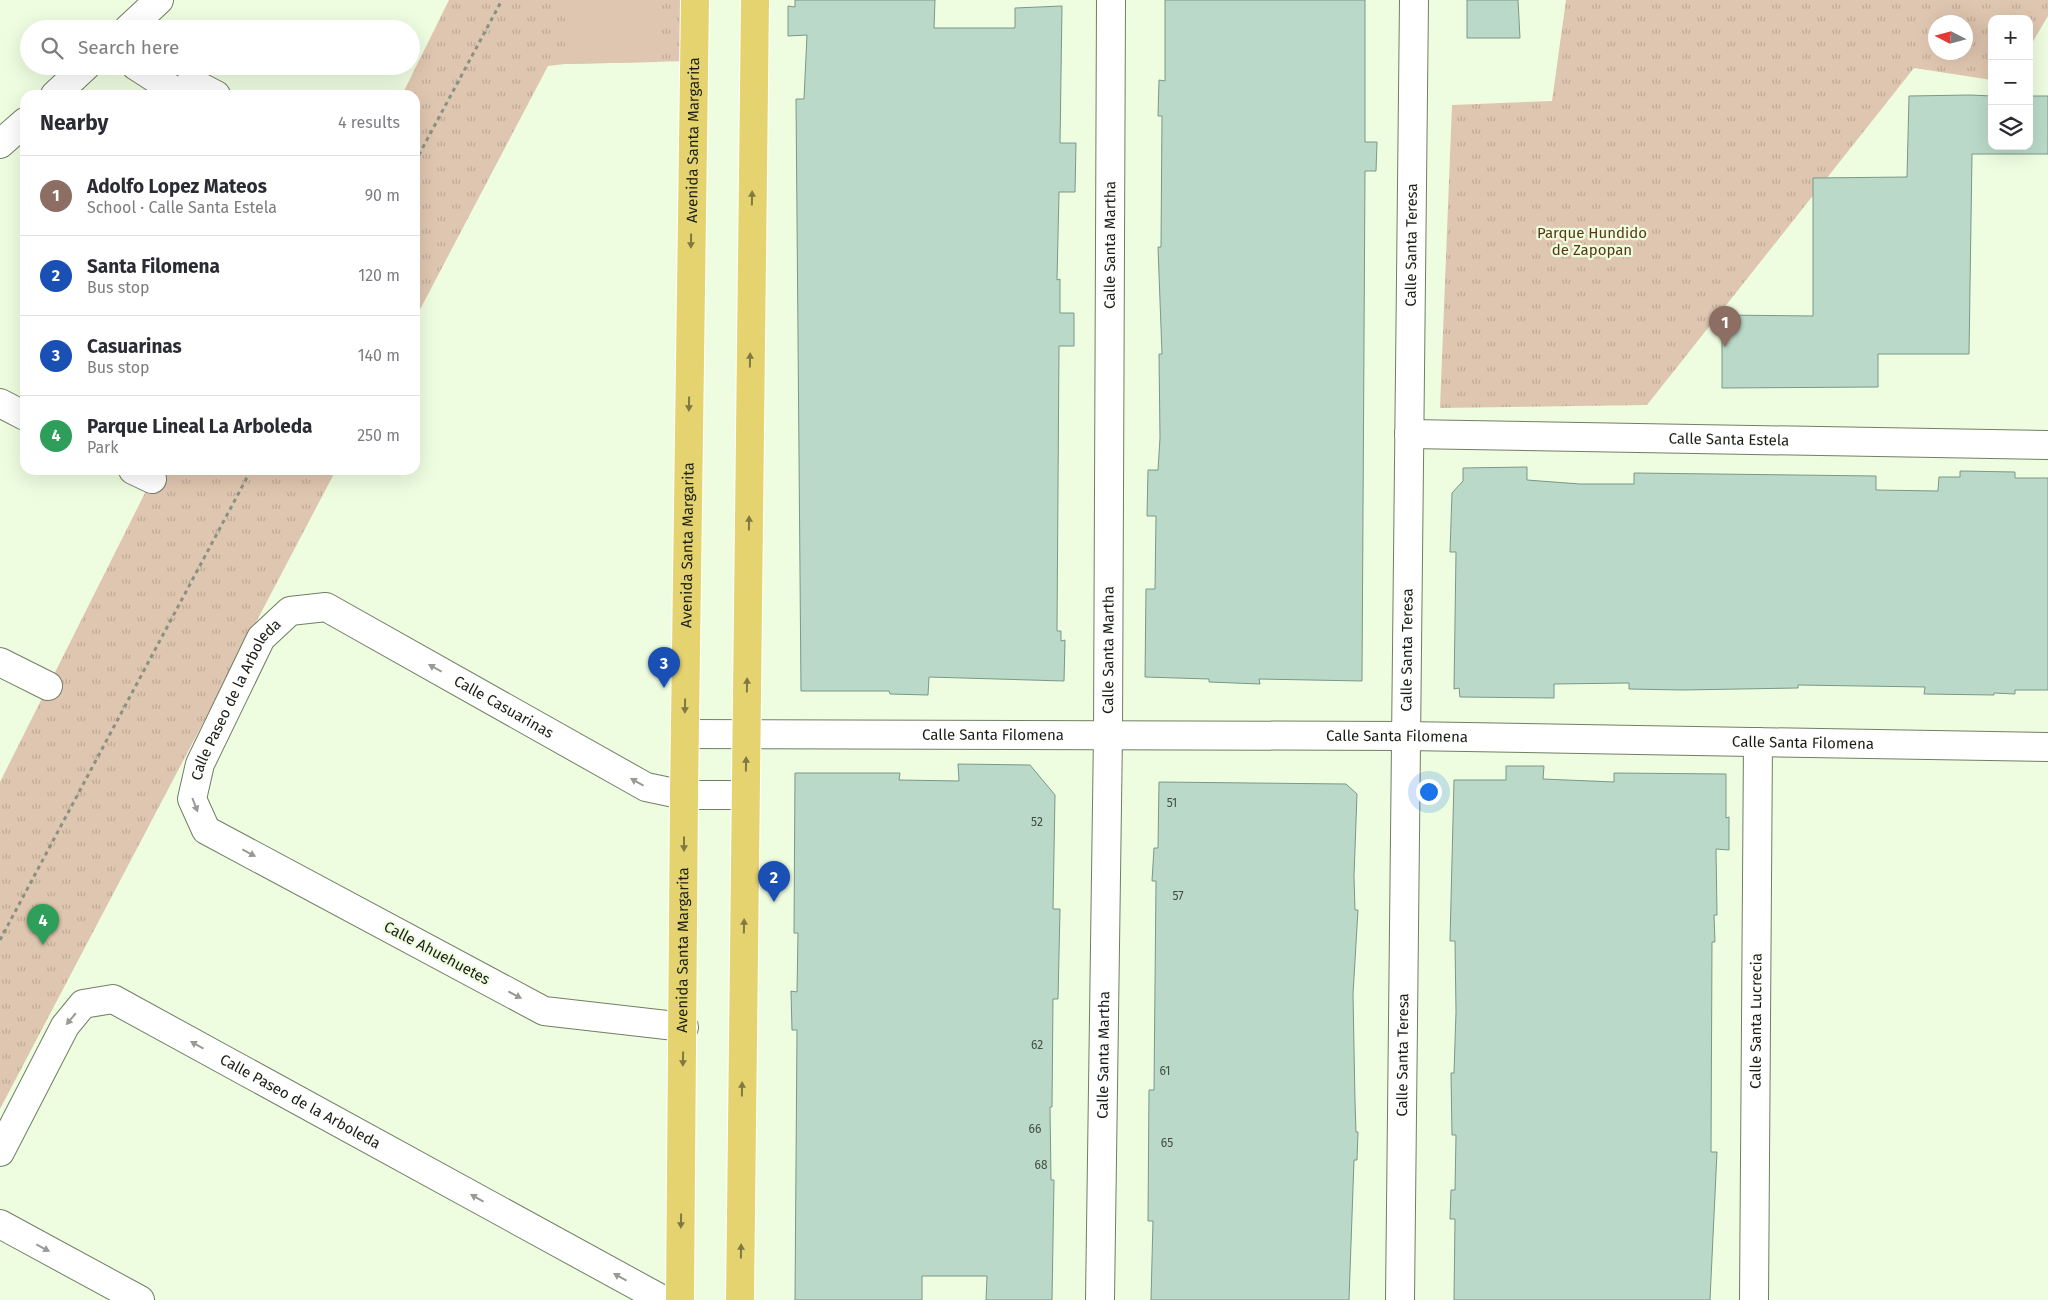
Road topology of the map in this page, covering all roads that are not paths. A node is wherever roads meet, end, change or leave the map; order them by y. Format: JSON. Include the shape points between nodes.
{"nodes":[{"id":1,"x":159,"y":0,"type":"edge"},
{"id":2,"x":694,"y":0,"type":"edge"},
{"id":3,"x":755,"y":0,"type":"edge"},
{"id":4,"x":1111,"y":0,"type":"edge"},
{"id":5,"x":1414,"y":0,"type":"edge"},
{"id":6,"x":138,"y":20,"type":"edge"},
{"id":7,"x":76,"y":75,"type":"edge"},
{"id":8,"x":150,"y":75,"type":"edge"},
{"id":9,"x":60,"y":90,"type":"edge"},
{"id":10,"x":174,"y":90,"type":"edge"},
{"id":11,"x":186,"y":90,"type":"edge"},
{"id":12,"x":207,"y":90,"type":"edge"},
{"id":13,"x":20,"y":126,"type":"edge"},
{"id":14,"x":0,"y":144,"type":"edge"},
{"id":15,"x":0,"y":403,"type":"edge"},
{"id":16,"x":20,"y":413,"type":"edge"},
{"id":17,"x":1409,"y":434,"type":"junction"},
{"id":18,"x":2048,"y":446,"type":"edge"},
{"id":19,"x":326,"y":608,"type":"joint"},
{"id":20,"x":0,"y":662,"type":"edge"},
{"id":21,"x":48,"y":686,"type":"dead end"},
{"id":22,"x":685,"y":734,"type":"junction"},
{"id":23,"x":746,"y":734,"type":"junction"},
{"id":24,"x":1108,"y":734,"type":"junction"},
{"id":25,"x":1406,"y":736,"type":"junction"},
{"id":26,"x":1758,"y":742,"type":"junction"},
{"id":27,"x":2048,"y":748,"type":"edge"},
{"id":28,"x":684,"y":795,"type":"junction"},
{"id":29,"x":745,"y":795,"type":"junction"},
{"id":30,"x":206,"y":830,"type":"joint"},
{"id":31,"x":684,"y":1026,"type":"junction"},
{"id":32,"x":0,"y":1152,"type":"edge"},
{"id":33,"x":0,"y":1224,"type":"edge"},
{"id":34,"x":140,"y":1300,"type":"edge"},
{"id":35,"x":663,"y":1300,"type":"edge"},
{"id":36,"x":680,"y":1300,"type":"edge"},
{"id":37,"x":740,"y":1300,"type":"edge"},
{"id":38,"x":1100,"y":1300,"type":"edge"},
{"id":39,"x":1400,"y":1300,"type":"edge"},
{"id":40,"x":1754,"y":1300,"type":"edge"}],
"edges":[{"from":1,"to":6,"type":"street"},
{"from":2,"to":22,"type":"main road","name":"Avenida Santa Margarita","one_way":true},
{"from":23,"to":3,"type":"main road","one_way":true},
{"from":4,"to":24,"type":"street","name":"Calle Santa Martha"},
{"from":5,"to":17,"type":"street","name":"Calle Santa Teresa"},
{"from":7,"to":9,"type":"street"},
{"from":8,"to":10,"type":"street"},
{"from":11,"to":12,"type":"street","via":[[192,82]]},
{"from":13,"to":14,"type":"street"},
{"from":15,"to":16,"type":"street"},
{"from":17,"to":18,"type":"street","name":"Calle Santa Estela"},
{"from":17,"to":25,"type":"street","name":"Calle Santa Teresa"},
{"from":28,"to":19,"type":"street","name":"Calle Casuarinas","one_way":true,"via":[[646,787]]},
{"from":19,"to":30,"type":"street","name":"Calle Paseo de la Arboleda","one_way":true,"via":[[290,611],[261,638],[200,764],[192,799]]},
{"from":20,"to":21,"type":"street"},
{"from":22,"to":23,"type":"street","name":"Calle Santa Filomena"},
{"from":22,"to":28,"type":"main road","name":"Avenida Santa Margarita"},
{"from":23,"to":24,"type":"street","name":"Calle Santa Filomena"},
{"from":29,"to":23,"type":"main road","one_way":true},
{"from":24,"to":25,"type":"street","name":"Calle Santa Filomena"},
{"from":24,"to":38,"type":"street","name":"Calle Santa Martha"},
{"from":25,"to":26,"type":"street","name":"Calle Santa Filomena"},
{"from":25,"to":39,"type":"street","name":"Calle Santa Teresa"},
{"from":26,"to":27,"type":"street","name":"Calle Santa Filomena"},
{"from":26,"to":40,"type":"street","name":"Calle Santa Lucrecia"},
{"from":28,"to":29,"type":"street","name":"Calle Casuarinas"},
{"from":28,"to":31,"type":"main road","name":"Avenida Santa Margarita","one_way":true},
{"from":37,"to":29,"type":"main road","one_way":true},
{"from":30,"to":31,"type":"street","name":"Calle Ahuehuetes","one_way":true,"via":[[544,1011]]},
{"from":31,"to":36,"type":"main road","name":"Avenida Santa Margarita","one_way":true},
{"from":35,"to":32,"type":"street","name":"Calle Paseo de la Arboleda","one_way":true,"via":[[113,999],[83,1004],[65,1026]]},
{"from":33,"to":34,"type":"street","one_way":true}]}
